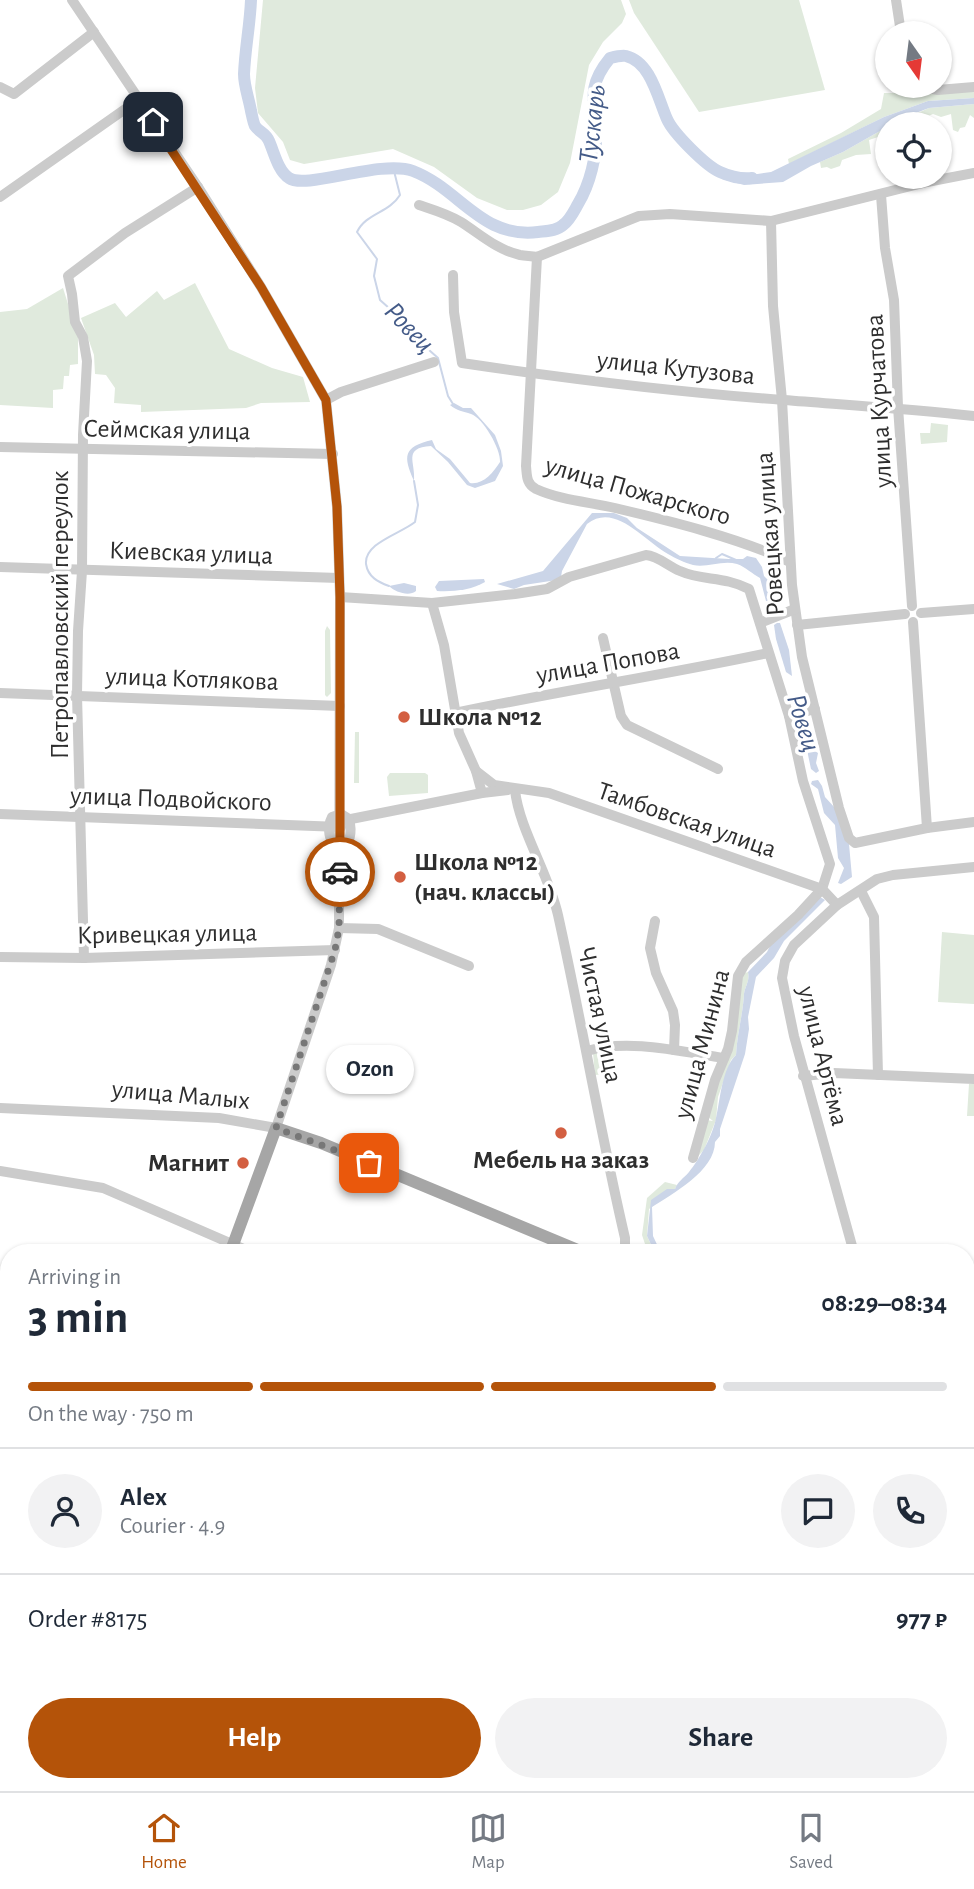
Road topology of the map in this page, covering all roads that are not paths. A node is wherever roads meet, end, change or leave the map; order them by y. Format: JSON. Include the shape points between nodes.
{"nodes":[{"id":1,"x":72,"y":0,"type":"edge"},
{"id":2,"x":896,"y":0,"type":"edge"},
{"id":3,"x":899,"y":21,"type":"edge"},
{"id":4,"x":94,"y":32,"type":"junction"},
{"id":5,"x":0,"y":87,"type":"edge"},
{"id":6,"x":974,"y":87,"type":"edge"},
{"id":7,"x":952,"y":89,"type":"edge"},
{"id":8,"x":138,"y":100,"type":"junction"},
{"id":9,"x":974,"y":173,"type":"edge"},
{"id":10,"x":198,"y":187,"type":"junction"},
{"id":11,"x":880,"y":195,"type":"junction"},
{"id":12,"x":0,"y":197,"type":"edge"},
{"id":13,"x":419,"y":205,"type":"dead end"},
{"id":14,"x":771,"y":221,"type":"junction"},
{"id":15,"x":537,"y":257,"type":"junction"},
{"id":16,"x":453,"y":275,"type":"dead end"},
{"id":17,"x":434,"y":362,"type":"dead end"},
{"id":18,"x":532,"y":373,"type":"junction"},
{"id":19,"x":326,"y":400,"type":"junction"},
{"id":20,"x":782,"y":400,"type":"junction"},
{"id":21,"x":898,"y":407,"type":"junction"},
{"id":22,"x":974,"y":416,"type":"edge"},
{"id":23,"x":0,"y":447,"type":"edge"},
{"id":24,"x":83,"y":450,"type":"junction"},
{"id":25,"x":332,"y":453,"type":"junction"},
{"id":26,"x":790,"y":562,"type":"junction"},
{"id":27,"x":0,"y":568,"type":"edge"},
{"id":28,"x":82,"y":571,"type":"junction"},
{"id":29,"x":339,"y":579,"type":"junction"},
{"id":30,"x":340,"y":597,"type":"junction"},
{"id":31,"x":432,"y":603,"type":"junction"},
{"id":32,"x":912,"y":606,"type":"junction"},
{"id":33,"x":795,"y":609,"type":"junction"},
{"id":34,"x":974,"y":609,"type":"edge"},
{"id":35,"x":921,"y":613,"type":"junction"},
{"id":36,"x":905,"y":614,"type":"junction"},
{"id":37,"x":913,"y":622,"type":"junction"},
{"id":38,"x":760,"y":623,"type":"junction"},
{"id":39,"x":797,"y":625,"type":"junction"},
{"id":40,"x":603,"y":638,"type":"dead end"},
{"id":41,"x":768,"y":653,"type":"junction"},
{"id":42,"x":613,"y":682,"type":"junction"},
{"id":43,"x":0,"y":693,"type":"edge"},
{"id":44,"x":78,"y":695,"type":"junction"},
{"id":45,"x":340,"y":705,"type":"junction"},
{"id":46,"x":816,"y":709,"type":"junction"},
{"id":47,"x":455,"y":713,"type":"junction"},
{"id":48,"x":789,"y":716,"type":"junction"},
{"id":49,"x":718,"y":769,"type":"dead end"},
{"id":50,"x":476,"y":771,"type":"junction"},
{"id":51,"x":515,"y":790,"type":"junction"},
{"id":52,"x":482,"y":793,"type":"junction"},
{"id":53,"x":0,"y":814,"type":"edge"},
{"id":54,"x":81,"y":816,"type":"junction"},
{"id":55,"x":343,"y":820,"type":"junction"},
{"id":56,"x":974,"y":822,"type":"edge"},
{"id":57,"x":329,"y":827,"type":"junction"},
{"id":58,"x":927,"y":828,"type":"junction"},
{"id":59,"x":340,"y":863,"type":"junction"},
{"id":60,"x":974,"y":867,"type":"edge"},
{"id":61,"x":822,"y":889,"type":"junction"},
{"id":62,"x":861,"y":891,"type":"junction"},
{"id":63,"x":837,"y":905,"type":"junction"},
{"id":64,"x":655,"y":921,"type":"dead end"},
{"id":65,"x":339,"y":928,"type":"junction"},
{"id":66,"x":335,"y":950,"type":"junction"},
{"id":67,"x":0,"y":957,"type":"edge"},
{"id":68,"x":84,"y":958,"type":"junction"},
{"id":69,"x":469,"y":966,"type":"dead end"},
{"id":70,"x":674,"y":1050,"type":"junction"},
{"id":71,"x":587,"y":1051,"type":"junction"},
{"id":72,"x":724,"y":1058,"type":"junction"},
{"id":73,"x":878,"y":1074,"type":"junction"},
{"id":74,"x":803,"y":1076,"type":"junction"},
{"id":75,"x":974,"y":1079,"type":"edge"},
{"id":76,"x":0,"y":1108,"type":"edge"},
{"id":77,"x":276,"y":1128,"type":"junction"},
{"id":78,"x":693,"y":1158,"type":"dead end"},
{"id":79,"x":0,"y":1171,"type":"edge"},
{"id":80,"x":221,"y":1244,"type":"edge"},
{"id":81,"x":234,"y":1244,"type":"edge"},
{"id":82,"x":563,"y":1244,"type":"edge"},
{"id":83,"x":625,"y":1244,"type":"edge"},
{"id":84,"x":852,"y":1244,"type":"edge"}],
"edges":[{"from":1,"to":4,"type":"street"},
{"from":2,"to":3,"type":"street"},
{"from":4,"to":5,"type":"street","via":[[14,94]]},
{"from":4,"to":8,"type":"street"},
{"from":6,"to":7,"type":"street"},
{"from":8,"to":10,"type":"street"},
{"from":8,"to":12,"type":"street"},
{"from":9,"to":11,"type":"street"},
{"from":10,"to":19,"type":"street"},
{"from":10,"to":24,"type":"street","name":"Петропавловский переулок","via":[[68,276],[75,322],[86,346]]},
{"from":11,"to":14,"type":"street"},
{"from":11,"to":21,"type":"street","name":"улица Курчатова","via":[[894,300]]},
{"from":13,"to":15,"type":"street","via":[[444,213],[480,237],[520,255]]},
{"from":14,"to":15,"type":"street","via":[[639,216]]},
{"from":14,"to":20,"type":"street","name":"Ровецкая улица"},
{"from":15,"to":18,"type":"street","name":"улица Пожарского"},
{"from":16,"to":18,"type":"street","name":"улица Кутузова","via":[[462,363]]},
{"from":17,"to":19,"type":"street"},
{"from":18,"to":20,"type":"street","name":"улица Кутузова"},
{"from":18,"to":26,"type":"street","name":"улица Пожарского","via":[[526,466],[527,480],[534,488],[761,548]]},
{"from":19,"to":25,"type":"street"},
{"from":20,"to":21,"type":"street","name":"улица Кутузова"},
{"from":20,"to":26,"type":"street","name":"Ровецкая улица"},
{"from":21,"to":22,"type":"street","name":"улица Кутузова"},
{"from":21,"to":32,"type":"street","name":"улица Курчатова"},
{"from":23,"to":24,"type":"street","name":"Сеймская улица"},
{"from":24,"to":25,"type":"street","name":"Сеймская улица"},
{"from":24,"to":28,"type":"street","name":"Петропавловский переулок"},
{"from":25,"to":29,"type":"street"},
{"from":26,"to":33,"type":"street","name":"Ровецкая улица"},
{"from":27,"to":28,"type":"street","name":"Киевская улица"},
{"from":28,"to":29,"type":"street","name":"Киевская улица"},
{"from":28,"to":44,"type":"street","name":"Петропавловский переулок"},
{"from":29,"to":30,"type":"street"},
{"from":30,"to":31,"type":"street"},
{"from":30,"to":45,"type":"street"},
{"from":31,"to":38,"type":"street","via":[[547,589],[569,576],[646,555],[682,573],[733,581],[748,589]]},
{"from":31,"to":47,"type":"street"},
{"from":32,"to":35,"type":"street"},
{"from":32,"to":36,"type":"street"},
{"from":33,"to":38,"type":"street"},
{"from":33,"to":39,"type":"street","name":"Ровецкая улица"},
{"from":34,"to":35,"type":"street"},
{"from":35,"to":37,"type":"street"},
{"from":36,"to":37,"type":"street"},
{"from":36,"to":39,"type":"street"},
{"from":37,"to":58,"type":"street"},
{"from":38,"to":41,"type":"street","name":"Ровецкая улица"},
{"from":39,"to":46,"type":"street","name":"Ровецкая улица"},
{"from":40,"to":42,"type":"street"},
{"from":41,"to":42,"type":"street","name":"улица Попова"},
{"from":41,"to":48,"type":"street","name":"Ровецкая улица"},
{"from":42,"to":47,"type":"street","name":"улица Попова"},
{"from":42,"to":49,"type":"street","via":[[627,725]]},
{"from":43,"to":44,"type":"street","name":"улица Котлякова"},
{"from":44,"to":45,"type":"street","name":"улица Котлякова"},
{"from":44,"to":54,"type":"street","name":"Петропавловский переулок"},
{"from":45,"to":55,"type":"street"},
{"from":46,"to":48,"type":"street"},
{"from":46,"to":58,"type":"street","name":"Ровецкая улица","via":[[849,838],[855,843]]},
{"from":47,"to":50,"type":"street"},
{"from":48,"to":61,"type":"street","name":"Ровецкая улица","via":[[803,781],[828,853],[830,864]]},
{"from":50,"to":51,"type":"street","name":"Тамбовская улица","via":[[494,785]]},
{"from":50,"to":52,"type":"street"},
{"from":51,"to":52,"type":"street","name":"Тамбовская улица"},
{"from":51,"to":61,"type":"street","name":"Тамбовская улица","via":[[549,793]]},
{"from":51,"to":71,"type":"street","name":"Чистая улица","via":[[554,902]]},
{"from":52,"to":55,"type":"street","name":"Тамбовская улица"},
{"from":53,"to":54,"type":"street","name":"улица Подвойского"},
{"from":54,"to":57,"type":"street","name":"улица Подвойского"},
{"from":54,"to":68,"type":"street","name":"Петропавловский переулок"},
{"from":55,"to":57,"type":"street","name":"улица Подвойского"},
{"from":55,"to":59,"type":"street"},
{"from":56,"to":58,"type":"street"},
{"from":57,"to":59,"type":"street"},
{"from":59,"to":65,"type":"street"},
{"from":60,"to":62,"type":"street","name":"улица Артёма","via":[[893,875]]},
{"from":61,"to":63,"type":"street","name":"Тамбовская улица"},
{"from":61,"to":72,"type":"street","name":"улица Минина","via":[[746,962],[738,976]]},
{"from":62,"to":63,"type":"street","name":"улица Артёма"},
{"from":62,"to":73,"type":"street","via":[[874,917]]},
{"from":63,"to":74,"type":"street","name":"улица Артёма","via":[[794,945],[785,961],[782,978]]},
{"from":64,"to":70,"type":"street","via":[[650,948],[673,1011]]},
{"from":65,"to":66,"type":"street"},
{"from":65,"to":69,"type":"street","via":[[377,929]]},
{"from":66,"to":68,"type":"street","name":"Кривецкая улица"},
{"from":66,"to":77,"type":"street"},
{"from":67,"to":68,"type":"street","name":"Кривецкая улица"},
{"from":70,"to":71,"type":"street","via":[[608,1046]]},
{"from":70,"to":72,"type":"street"},
{"from":71,"to":83,"type":"street","name":"Чистая улица"},
{"from":72,"to":78,"type":"street","name":"улица Минина"},
{"from":73,"to":74,"type":"street"},
{"from":73,"to":75,"type":"street"},
{"from":74,"to":84,"type":"street","name":"улица Артёма"},
{"from":76,"to":77,"type":"street","name":"улица Малых","via":[[206,1117]]},
{"from":77,"to":81,"type":"main road"},
{"from":77,"to":82,"type":"main road","name":"улица Малых"},
{"from":79,"to":80,"type":"street","via":[[103,1188]]}]}
